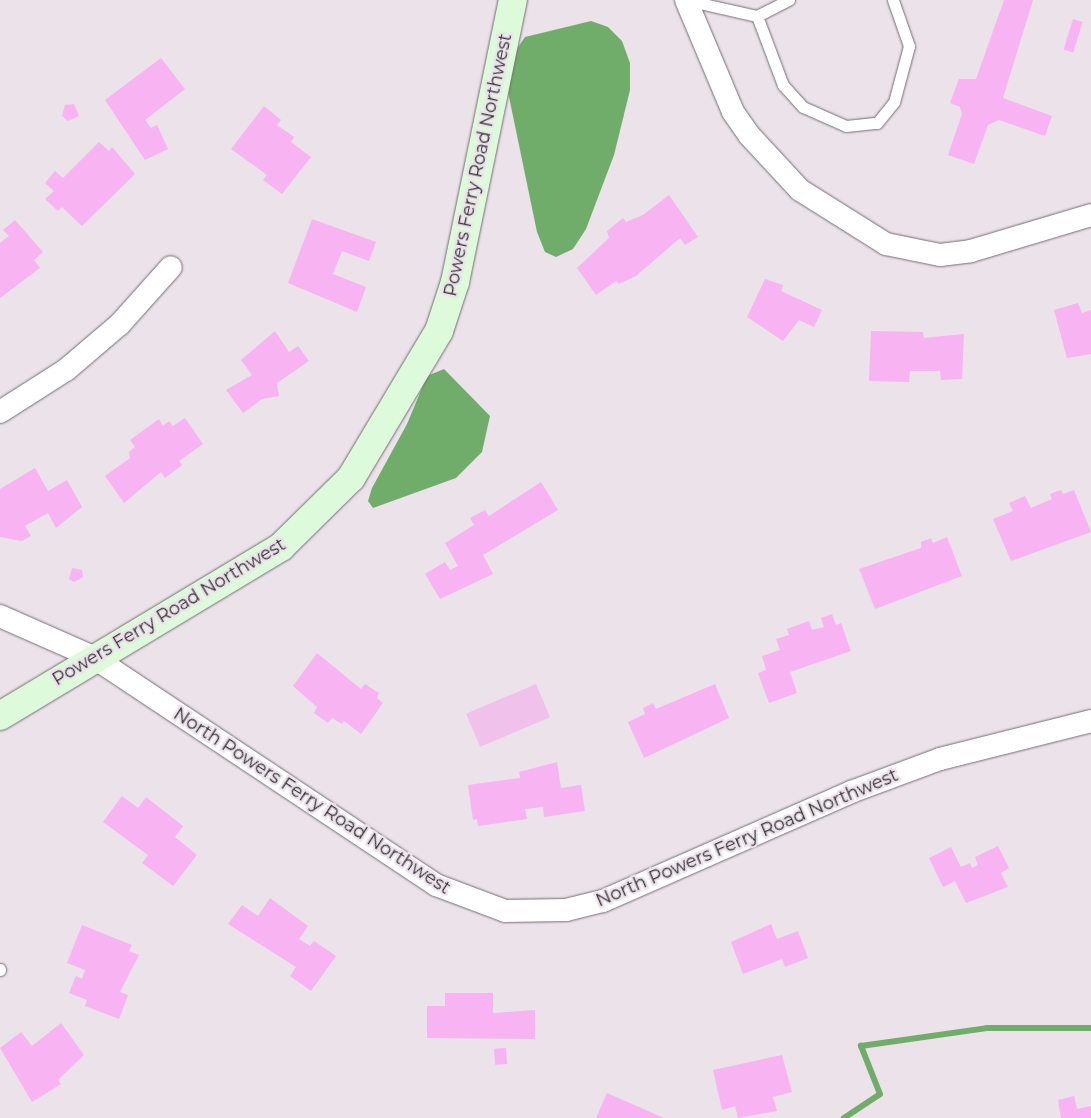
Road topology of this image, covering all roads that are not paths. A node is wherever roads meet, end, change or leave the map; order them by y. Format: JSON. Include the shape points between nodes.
{"nodes":[{"id":1,"x":513,"y":0,"type":"edge"},
{"id":2,"x":681,"y":0,"type":"edge"},
{"id":3,"x":686,"y":0,"type":"edge"},
{"id":4,"x":789,"y":0,"type":"edge"},
{"id":5,"x":893,"y":0,"type":"edge"},
{"id":6,"x":757,"y":16,"type":"junction"},
{"id":7,"x":1091,"y":215,"type":"edge"},
{"id":8,"x":171,"y":267,"type":"dead end"},
{"id":9,"x":0,"y":412,"type":"edge"},
{"id":10,"x":0,"y":616,"type":"edge"},
{"id":11,"x":93,"y":656,"type":"junction"},
{"id":12,"x":0,"y":716,"type":"edge"},
{"id":13,"x":1091,"y":721,"type":"edge"}],
"edges":[{"from":1,"to":11,"type":"street","name":"Powers Ferry Road Northwest","via":[[456,282],[439,331],[407,390],[351,478],[303,530],[281,547]]},
{"from":2,"to":3,"type":"street"},
{"from":3,"to":6,"type":"lane"},
{"from":3,"to":7,"type":"street","via":[[733,112],[749,135],[800,190],[877,239],[916,253],[948,254]]},
{"from":4,"to":6,"type":"lane"},
{"from":5,"to":6,"type":"lane","via":[[910,46],[894,102],[877,123],[846,126],[818,117],[783,85]]},
{"from":8,"to":9,"type":"street","via":[[120,324],[66,370]]},
{"from":10,"to":11,"type":"street","name":"North Powers Ferry Road Northwest"},
{"from":11,"to":12,"type":"street","name":"Powers Ferry Road Northwest"},
{"from":11,"to":13,"type":"street","name":"North Powers Ferry Road Northwest","via":[[436,885],[479,904],[529,913],[566,910],[603,901],[851,792],[940,759]]}]}
